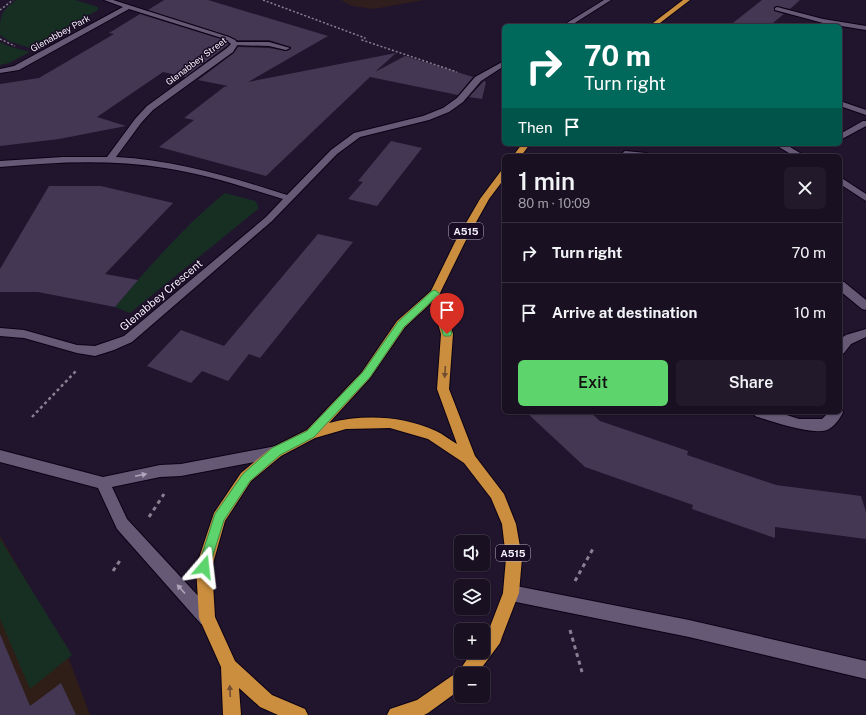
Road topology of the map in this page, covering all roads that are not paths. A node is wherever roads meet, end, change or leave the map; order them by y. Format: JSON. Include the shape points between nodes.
{"nodes":[{"id":1,"x":107,"y":0,"type":"edge"},
{"id":2,"x":608,"y":0,"type":"edge"},
{"id":3,"x":687,"y":0,"type":"edge"},
{"id":4,"x":128,"y":7,"type":"junction"},
{"id":5,"x":776,"y":9,"type":"dead end"},
{"id":6,"x":568,"y":24,"type":"edge"},
{"id":7,"x":655,"y":24,"type":"edge"},
{"id":8,"x":841,"y":24,"type":"edge"},
{"id":9,"x":842,"y":24,"type":"edge"},
{"id":10,"x":866,"y":28,"type":"edge"},
{"id":11,"x":235,"y":44,"type":"junction"},
{"id":12,"x":286,"y":48,"type":"dead end"},
{"id":13,"x":502,"y":64,"type":"edge"},
{"id":14,"x":0,"y":71,"type":"edge"},
{"id":15,"x":842,"y":104,"type":"edge"},
{"id":16,"x":866,"y":113,"type":"edge"},
{"id":17,"x":866,"y":123,"type":"edge"},
{"id":18,"x":842,"y":136,"type":"edge"},
{"id":19,"x":782,"y":146,"type":"edge"},
{"id":20,"x":797,"y":154,"type":"edge"},
{"id":21,"x":110,"y":159,"type":"junction"},
{"id":22,"x":0,"y":164,"type":"edge"},
{"id":23,"x":502,"y":176,"type":"edge"},
{"id":24,"x":842,"y":181,"type":"edge"},
{"id":25,"x":290,"y":198,"type":"junction"},
{"id":26,"x":866,"y":198,"type":"edge"},
{"id":27,"x":842,"y":287,"type":"edge"},
{"id":28,"x":435,"y":293,"type":"junction"},
{"id":29,"x":866,"y":306,"type":"edge"},
{"id":30,"x":0,"y":332,"type":"edge"},
{"id":31,"x":866,"y":333,"type":"edge"},
{"id":32,"x":842,"y":344,"type":"edge"},
{"id":33,"x":766,"y":414,"type":"edge"},
{"id":34,"x":835,"y":414,"type":"edge"},
{"id":35,"x":310,"y":434,"type":"junction"},
{"id":36,"x":276,"y":452,"type":"junction"},
{"id":37,"x":0,"y":456,"type":"edge"},
{"id":38,"x":469,"y":459,"type":"junction"},
{"id":39,"x":103,"y":483,"type":"junction"},
{"id":40,"x":511,"y":594,"type":"junction"},
{"id":41,"x":207,"y":618,"type":"junction"},
{"id":42,"x":490,"y":642,"type":"edge"},
{"id":43,"x":478,"y":659,"type":"edge"},
{"id":44,"x":229,"y":667,"type":"junction"},
{"id":45,"x":471,"y":667,"type":"edge"},
{"id":46,"x":866,"y":670,"type":"edge"},
{"id":47,"x":454,"y":684,"type":"edge"},
{"id":48,"x":420,"y":711,"type":"edge"},
{"id":49,"x":232,"y":715,"type":"edge"},
{"id":50,"x":299,"y":715,"type":"edge"},
{"id":51,"x":396,"y":715,"type":"edge"}],
"edges":[{"from":1,"to":4,"type":"street","name":"Glenabbey Street"},
{"from":2,"to":6,"type":"street"},
{"from":3,"to":7,"type":"highway"},
{"from":4,"to":11,"type":"street","name":"Glenabbey Street","via":[[227,38]]},
{"from":4,"to":14,"type":"street","name":"Glenabbey Park","via":[[26,63]]},
{"from":5,"to":8,"type":"street"},
{"from":9,"to":10,"type":"street"},
{"from":11,"to":12,"type":"street","via":[[269,44]]},
{"from":11,"to":21,"type":"street","name":"Glenabbey Street","via":[[150,108]]},
{"from":13,"to":25,"type":"street","name":"Glenabbey Crescent","via":[[478,79],[460,100],[446,110],[426,118],[357,135],[334,152]]},
{"from":15,"to":16,"type":"street"},
{"from":17,"to":18,"type":"street"},
{"from":19,"to":20,"type":"street"},
{"from":21,"to":22,"type":"street"},
{"from":21,"to":25,"type":"street","via":[[168,165]]},
{"from":23,"to":28,"type":"highway","number":"A515","via":[[460,242]]},
{"from":24,"to":26,"type":"street"},
{"from":25,"to":30,"type":"street","name":"Glenabbey Crescent","via":[[128,339],[95,351],[77,349],[24,334]]},
{"from":27,"to":29,"type":"street"},
{"from":28,"to":35,"type":"highway","number":"A515","via":[[401,324],[366,375]]},
{"from":28,"to":38,"type":"highway","number":"A515","one_way":true,"via":[[447,334],[443,389]]},
{"from":31,"to":32,"type":"street"},
{"from":33,"to":34,"type":"street","via":[[799,424],[825,425]]},
{"from":35,"to":36,"type":"highway","number":"A515"},
{"from":35,"to":38,"type":"highway","number":"A515","via":[[346,424],[390,423],[432,435]]},
{"from":39,"to":36,"type":"street","one_way":true},
{"from":36,"to":41,"type":"highway","number":"A515","via":[[246,477],[219,518],[204,567]]},
{"from":37,"to":39,"type":"street"},
{"from":38,"to":40,"type":"highway","number":"A515","via":[[497,494],[509,524],[514,558]]},
{"from":41,"to":39,"type":"street","one_way":true,"via":[[122,524]]},
{"from":40,"to":42,"type":"highway","number":"A515"},
{"from":40,"to":46,"type":"street","via":[[563,602]]},
{"from":41,"to":44,"type":"highway","number":"A515"},
{"from":43,"to":45,"type":"highway","number":"A515"},
{"from":49,"to":44,"type":"highway","number":"A515","one_way":true},
{"from":44,"to":50,"type":"highway","number":"A515","via":[[266,701]]},
{"from":47,"to":48,"type":"highway"},
{"from":48,"to":51,"type":"highway"}]}
